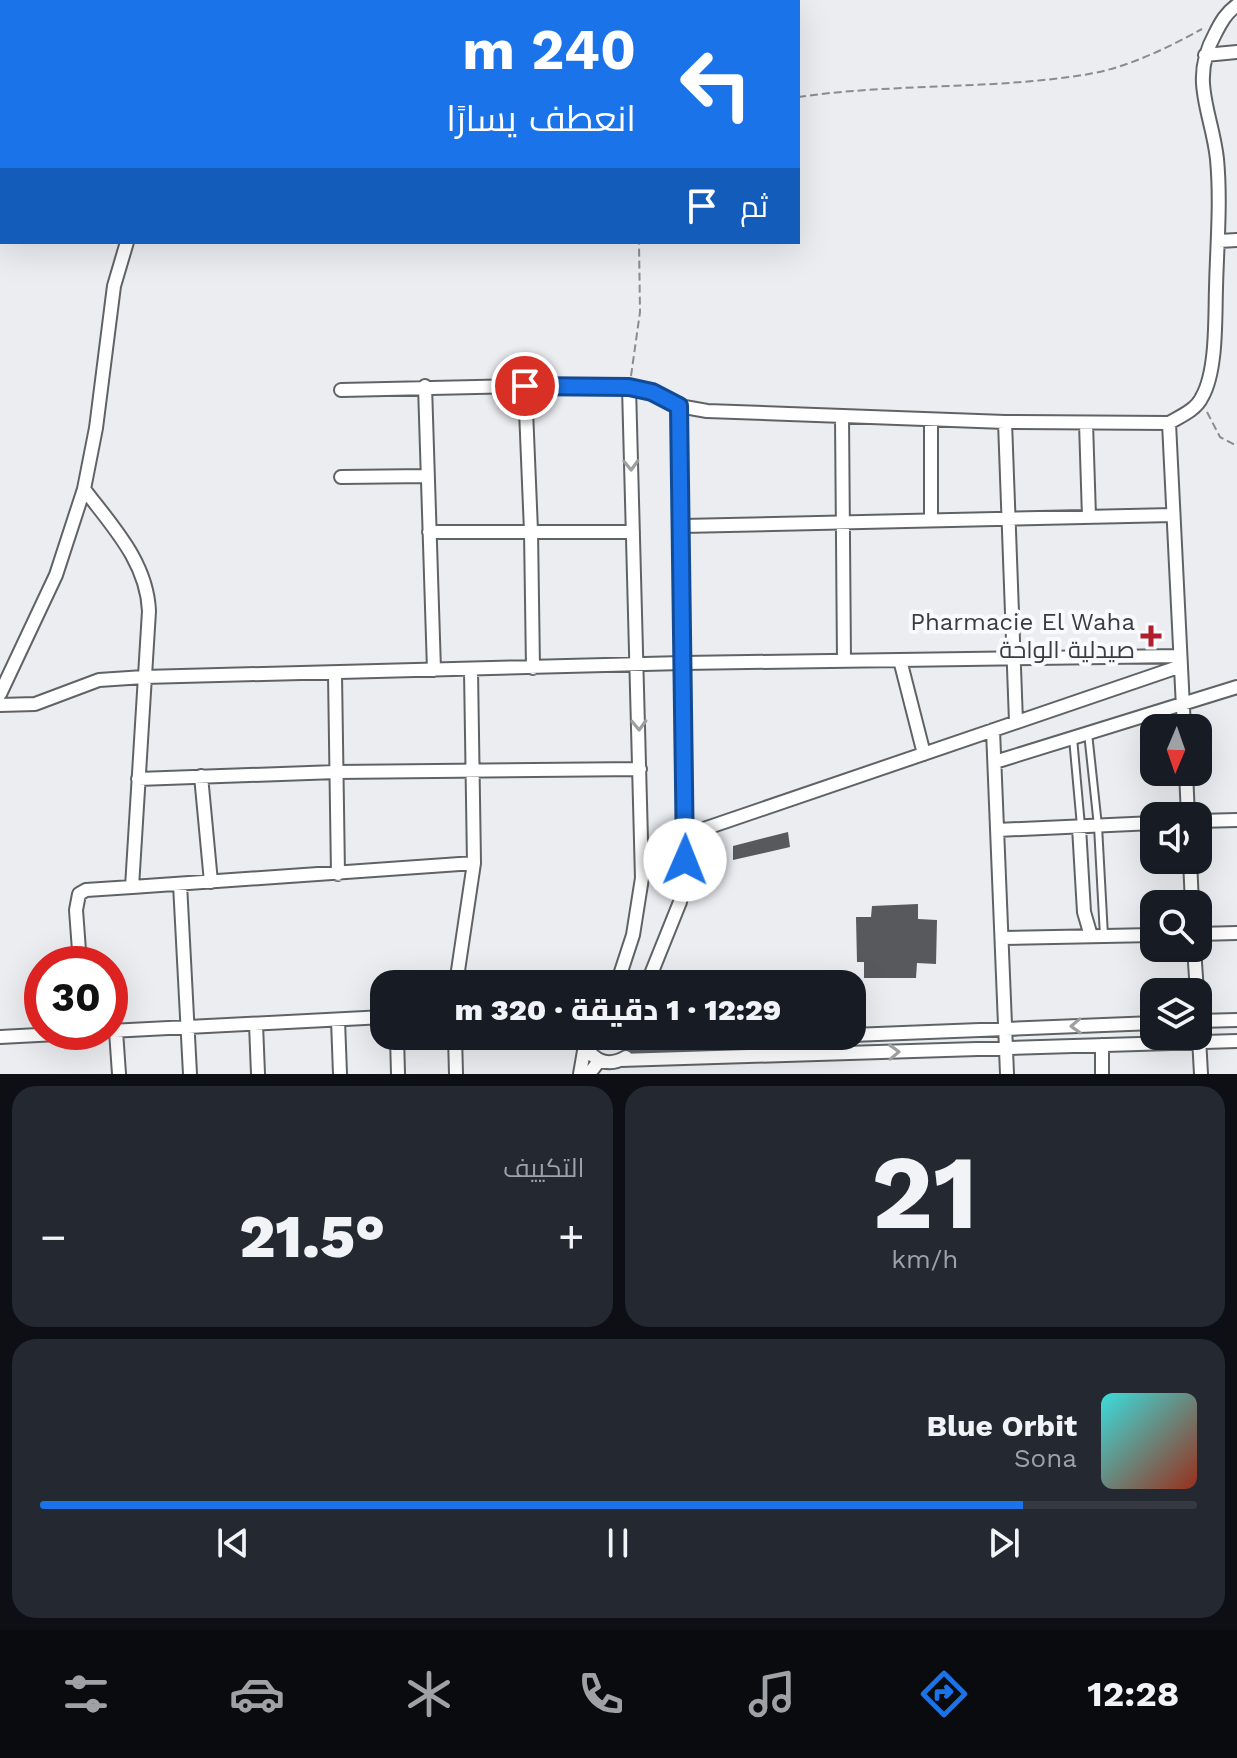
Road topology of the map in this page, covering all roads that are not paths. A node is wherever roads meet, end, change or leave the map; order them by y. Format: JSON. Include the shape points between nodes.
{"nodes":[{"id":1,"x":1237,"y":5,"type":"edge"},
{"id":2,"x":1237,"y":52,"type":"edge"},
{"id":3,"x":1205,"y":55,"type":"junction"},
{"id":4,"x":1237,"y":240,"type":"edge"},
{"id":5,"x":1219,"y":241,"type":"junction"},
{"id":6,"x":126,"y":244,"type":"edge"},
{"id":7,"x":425,"y":386,"type":"junction"},
{"id":8,"x":525,"y":386,"type":"junction"},
{"id":9,"x":629,"y":387,"type":"junction"},
{"id":10,"x":341,"y":390,"type":"dead end"},
{"id":11,"x":679,"y":406,"type":"junction"},
{"id":12,"x":842,"y":416,"type":"junction"},
{"id":13,"x":931,"y":420,"type":"junction"},
{"id":14,"x":1005,"y":422,"type":"junction"},
{"id":15,"x":1086,"y":423,"type":"junction"},
{"id":16,"x":1169,"y":423,"type":"junction"},
{"id":17,"x":427,"y":476,"type":"junction"},
{"id":18,"x":341,"y":477,"type":"dead end"},
{"id":19,"x":84,"y":489,"type":"junction"},
{"id":20,"x":1173,"y":515,"type":"junction"},
{"id":21,"x":1089,"y":517,"type":"junction"},
{"id":22,"x":1008,"y":519,"type":"junction"},
{"id":23,"x":931,"y":520,"type":"junction"},
{"id":24,"x":843,"y":522,"type":"junction"},
{"id":25,"x":682,"y":526,"type":"junction"},
{"id":26,"x":531,"y":531,"type":"junction"},
{"id":27,"x":429,"y":532,"type":"junction"},
{"id":28,"x":633,"y":532,"type":"junction"},
{"id":29,"x":1012,"y":658,"type":"junction"},
{"id":30,"x":900,"y":660,"type":"junction"},
{"id":31,"x":844,"y":661,"type":"junction"},
{"id":32,"x":1181,"y":661,"type":"junction"},
{"id":33,"x":683,"y":663,"type":"junction"},
{"id":34,"x":637,"y":666,"type":"junction"},
{"id":35,"x":533,"y":668,"type":"junction"},
{"id":36,"x":434,"y":670,"type":"junction"},
{"id":37,"x":471,"y":670,"type":"junction"},
{"id":38,"x":335,"y":674,"type":"junction"},
{"id":39,"x":144,"y":677,"type":"junction"},
{"id":40,"x":1237,"y":687,"type":"edge"},
{"id":41,"x":0,"y":694,"type":"edge"},
{"id":42,"x":1183,"y":704,"type":"junction"},
{"id":43,"x":0,"y":705,"type":"edge"},
{"id":44,"x":1183,"y":714,"type":"edge"},
{"id":45,"x":1016,"y":722,"type":"junction"},
{"id":46,"x":993,"y":730,"type":"junction"},
{"id":47,"x":1088,"y":733,"type":"junction"},
{"id":48,"x":1073,"y":738,"type":"junction"},
{"id":49,"x":924,"y":754,"type":"junction"},
{"id":50,"x":995,"y":762,"type":"junction"},
{"id":51,"x":640,"y":769,"type":"junction"},
{"id":52,"x":474,"y":770,"type":"junction"},
{"id":53,"x":336,"y":772,"type":"junction"},
{"id":54,"x":201,"y":776,"type":"junction"},
{"id":55,"x":138,"y":779,"type":"junction"},
{"id":56,"x":1237,"y":820,"type":"edge"},
{"id":57,"x":1212,"y":821,"type":"edge"},
{"id":58,"x":1140,"y":824,"type":"edge"},
{"id":59,"x":1080,"y":826,"type":"junction"},
{"id":60,"x":1098,"y":826,"type":"junction"},
{"id":61,"x":997,"y":830,"type":"junction"},
{"id":62,"x":686,"y":835,"type":"junction"},
{"id":63,"x":474,"y":863,"type":"junction"},
{"id":64,"x":338,"y":874,"type":"junction"},
{"id":65,"x":211,"y":882,"type":"junction"},
{"id":66,"x":180,"y":884,"type":"junction"},
{"id":67,"x":132,"y":887,"type":"junction"},
{"id":68,"x":1237,"y":933,"type":"edge"},
{"id":69,"x":1212,"y":934,"type":"edge"},
{"id":70,"x":1140,"y":935,"type":"edge"},
{"id":71,"x":1097,"y":936,"type":"junction"},
{"id":72,"x":1002,"y":938,"type":"junction"},
{"id":73,"x":79,"y":946,"type":"edge"},
{"id":74,"x":458,"y":970,"type":"edge"},
{"id":75,"x":622,"y":970,"type":"edge"},
{"id":76,"x":653,"y":970,"type":"edge"},
{"id":77,"x":370,"y":1018,"type":"edge"},
{"id":78,"x":338,"y":1020,"type":"junction"},
{"id":79,"x":1212,"y":1020,"type":"edge"},
{"id":80,"x":1237,"y":1020,"type":"edge"},
{"id":81,"x":256,"y":1024,"type":"junction"},
{"id":82,"x":1140,"y":1024,"type":"edge"},
{"id":83,"x":188,"y":1027,"type":"junction"},
{"id":84,"x":1005,"y":1029,"type":"junction"},
{"id":85,"x":128,"y":1030,"type":"edge"},
{"id":86,"x":866,"y":1034,"type":"edge"},
{"id":87,"x":24,"y":1036,"type":"edge"},
{"id":88,"x":0,"y":1037,"type":"edge"},
{"id":89,"x":1237,"y":1041,"type":"edge"},
{"id":90,"x":1212,"y":1042,"type":"edge"},
{"id":91,"x":1140,"y":1044,"type":"edge"},
{"id":92,"x":1102,"y":1045,"type":"junction"},
{"id":93,"x":1006,"y":1048,"type":"junction"},
{"id":94,"x":116,"y":1050,"type":"edge"},
{"id":95,"x":397,"y":1050,"type":"edge"},
{"id":96,"x":455,"y":1050,"type":"edge"},
{"id":97,"x":583,"y":1050,"type":"edge"},
{"id":98,"x":587,"y":1050,"type":"edge"},
{"id":99,"x":629,"y":1050,"type":"edge"},
{"id":100,"x":1200,"y":1050,"type":"edge"},
{"id":101,"x":620,"y":1060,"type":"junction"},
{"id":102,"x":599,"y":1061,"type":"junction"},
{"id":103,"x":119,"y":1074,"type":"edge"},
{"id":104,"x":190,"y":1074,"type":"edge"},
{"id":105,"x":258,"y":1074,"type":"edge"},
{"id":106,"x":340,"y":1074,"type":"edge"},
{"id":107,"x":398,"y":1074,"type":"edge"},
{"id":108,"x":456,"y":1074,"type":"edge"},
{"id":109,"x":580,"y":1074,"type":"edge"},
{"id":110,"x":589,"y":1074,"type":"edge"},
{"id":111,"x":1007,"y":1074,"type":"edge"},
{"id":112,"x":1102,"y":1074,"type":"edge"},
{"id":113,"x":1201,"y":1074,"type":"edge"}],
"edges":[{"from":1,"to":3,"type":"street","via":[[1224,16]]},
{"from":2,"to":3,"type":"street"},
{"from":3,"to":5,"type":"street","via":[[1202,90],[1216,155]]},
{"from":4,"to":5,"type":"street"},
{"from":5,"to":16,"type":"street","via":[[1207,383],[1202,399]]},
{"from":6,"to":19,"type":"street","via":[[112,297]]},
{"from":7,"to":8,"type":"street"},
{"from":7,"to":10,"type":"street"},
{"from":7,"to":17,"type":"street"},
{"from":8,"to":9,"type":"street"},
{"from":8,"to":26,"type":"street"},
{"from":9,"to":11,"type":"street"},
{"from":9,"to":28,"type":"street","one_way":true},
{"from":11,"to":12,"type":"street"},
{"from":11,"to":25,"type":"street"},
{"from":12,"to":13,"type":"street"},
{"from":12,"to":24,"type":"street"},
{"from":13,"to":14,"type":"street"},
{"from":13,"to":23,"type":"street"},
{"from":14,"to":15,"type":"street"},
{"from":14,"to":22,"type":"street"},
{"from":15,"to":16,"type":"street"},
{"from":15,"to":21,"type":"street"},
{"from":16,"to":20,"type":"street"},
{"from":17,"to":18,"type":"street"},
{"from":17,"to":27,"type":"street"},
{"from":19,"to":39,"type":"street","via":[[137,562],[147,586]]},
{"from":19,"to":41,"type":"street","via":[[56,575]]},
{"from":20,"to":21,"type":"street"},
{"from":20,"to":32,"type":"street"},
{"from":21,"to":22,"type":"street"},
{"from":22,"to":23,"type":"street"},
{"from":22,"to":29,"type":"street"},
{"from":23,"to":24,"type":"street"},
{"from":24,"to":25,"type":"street"},
{"from":24,"to":31,"type":"street"},
{"from":25,"to":33,"type":"street"},
{"from":26,"to":27,"type":"street"},
{"from":26,"to":28,"type":"street"},
{"from":26,"to":35,"type":"street"},
{"from":27,"to":36,"type":"street"},
{"from":28,"to":34,"type":"street"},
{"from":29,"to":30,"type":"street"},
{"from":29,"to":32,"type":"street"},
{"from":29,"to":45,"type":"street"},
{"from":30,"to":31,"type":"street"},
{"from":30,"to":49,"type":"street"},
{"from":31,"to":33,"type":"street"},
{"from":32,"to":42,"type":"street"},
{"from":32,"to":45,"type":"street"},
{"from":33,"to":34,"type":"street"},
{"from":33,"to":62,"type":"street"},
{"from":34,"to":35,"type":"street"},
{"from":34,"to":51,"type":"street","one_way":true},
{"from":35,"to":37,"type":"street"},
{"from":36,"to":37,"type":"street"},
{"from":36,"to":38,"type":"street"},
{"from":37,"to":52,"type":"street"},
{"from":38,"to":39,"type":"street"},
{"from":38,"to":53,"type":"street"},
{"from":39,"to":43,"type":"street","via":[[99,680],[35,704]]},
{"from":39,"to":55,"type":"street"},
{"from":40,"to":42,"type":"street"},
{"from":42,"to":44,"type":"street"},
{"from":42,"to":47,"type":"street"},
{"from":45,"to":46,"type":"street"},
{"from":46,"to":49,"type":"street"},
{"from":46,"to":50,"type":"street"},
{"from":47,"to":48,"type":"street"},
{"from":47,"to":60,"type":"lane"},
{"from":48,"to":50,"type":"street"},
{"from":48,"to":59,"type":"lane"},
{"from":49,"to":62,"type":"street"},
{"from":50,"to":61,"type":"street"},
{"from":51,"to":52,"type":"street"},
{"from":51,"to":75,"type":"street","via":[[641,893]]},
{"from":52,"to":53,"type":"street"},
{"from":52,"to":63,"type":"street"},
{"from":53,"to":54,"type":"street"},
{"from":53,"to":64,"type":"street"},
{"from":54,"to":55,"type":"street"},
{"from":54,"to":65,"type":"street"},
{"from":55,"to":67,"type":"street"},
{"from":56,"to":57,"type":"street"},
{"from":58,"to":60,"type":"street"},
{"from":59,"to":60,"type":"street"},
{"from":59,"to":61,"type":"street"},
{"from":59,"to":71,"type":"street","via":[[1084,912]]},
{"from":60,"to":71,"type":"lane"},
{"from":61,"to":72,"type":"street"},
{"from":62,"to":76,"type":"street","via":[[680,902]]},
{"from":63,"to":64,"type":"street"},
{"from":63,"to":74,"type":"street"},
{"from":64,"to":65,"type":"street"},
{"from":65,"to":66,"type":"street"},
{"from":66,"to":67,"type":"street"},
{"from":66,"to":83,"type":"street"},
{"from":67,"to":73,"type":"street","via":[[79,894]]},
{"from":68,"to":69,"type":"street"},
{"from":70,"to":71,"type":"street"},
{"from":71,"to":72,"type":"street"},
{"from":72,"to":84,"type":"street"},
{"from":77,"to":78,"type":"street"},
{"from":78,"to":81,"type":"street"},
{"from":78,"to":106,"type":"street"},
{"from":79,"to":80,"type":"street"},
{"from":81,"to":83,"type":"street"},
{"from":81,"to":105,"type":"street"},
{"from":82,"to":84,"type":"street","one_way":true},
{"from":83,"to":85,"type":"street"},
{"from":83,"to":104,"type":"street"},
{"from":84,"to":86,"type":"street"},
{"from":84,"to":93,"type":"street"},
{"from":87,"to":88,"type":"street"},
{"from":89,"to":90,"type":"street"},
{"from":91,"to":92,"type":"street"},
{"from":92,"to":93,"type":"street"},
{"from":92,"to":112,"type":"street"},
{"from":101,"to":93,"type":"street","one_way":true},
{"from":93,"to":111,"type":"street"},
{"from":94,"to":103,"type":"street"},
{"from":95,"to":107,"type":"street"},
{"from":96,"to":108,"type":"street"},
{"from":97,"to":109,"type":"street"},
{"from":98,"to":102,"type":"street"},
{"from":99,"to":101,"type":"street"},
{"from":100,"to":113,"type":"street"},
{"from":101,"to":102,"type":"street"},
{"from":102,"to":110,"type":"street"}]}
